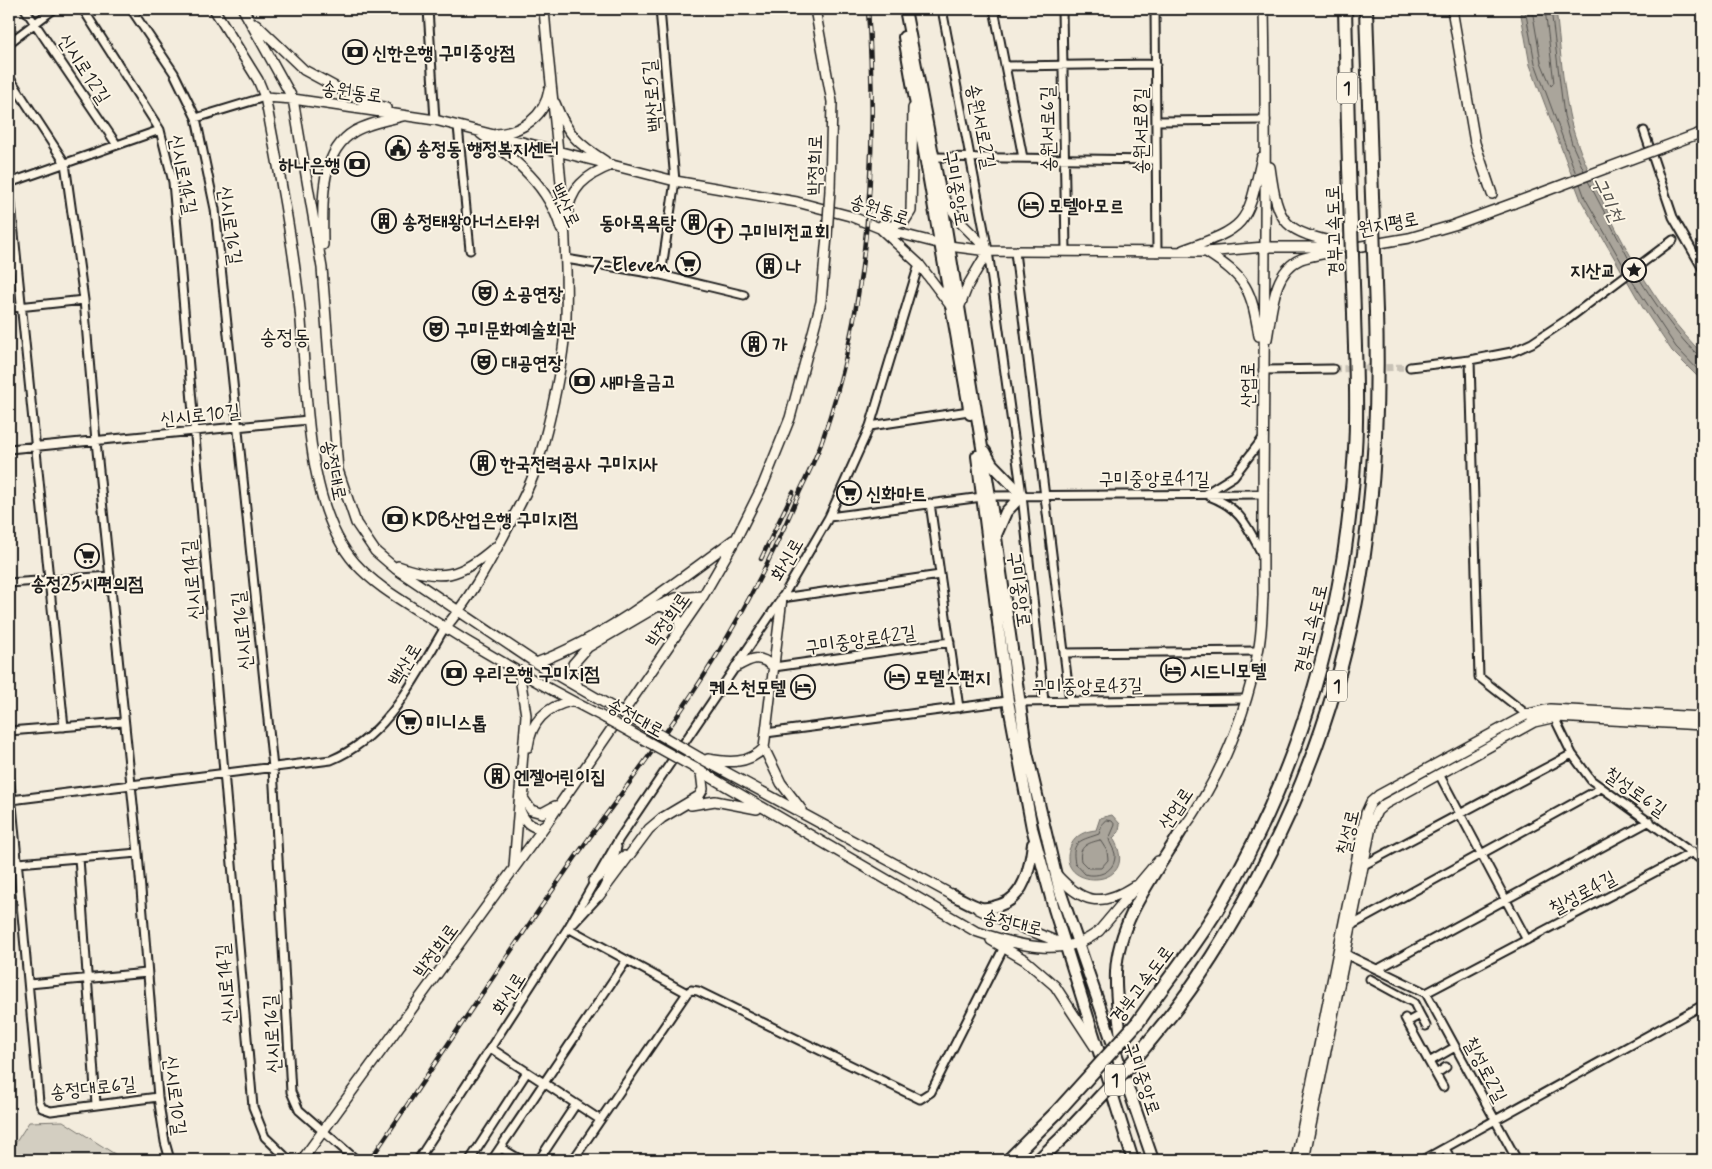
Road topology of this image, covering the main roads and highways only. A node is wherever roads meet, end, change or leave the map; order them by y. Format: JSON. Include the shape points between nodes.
{"nodes":[{"id":1,"x":898,"y":9,"type":"edge"},
{"id":2,"x":905,"y":9,"type":"edge"},
{"id":3,"x":1345,"y":9,"type":"edge"},
{"id":4,"x":1366,"y":9,"type":"edge"},
{"id":5,"x":944,"y":245,"type":"junction"},
{"id":6,"x":955,"y":307,"type":"junction"},
{"id":7,"x":982,"y":446,"type":"junction"},
{"id":8,"x":986,"y":496,"type":"junction"},
{"id":9,"x":996,"y":536,"type":"junction"},
{"id":10,"x":1013,"y":702,"type":"junction"},
{"id":11,"x":1032,"y":828,"type":"junction"},
{"id":12,"x":1183,"y":828,"type":"road end"},
{"id":13,"x":953,"y":895,"type":"road end"},
{"id":14,"x":1126,"y":1080,"type":"junction"},
{"id":15,"x":1125,"y":1133,"type":"junction"},
{"id":16,"x":1009,"y":1160,"type":"edge"},
{"id":17,"x":1039,"y":1160,"type":"edge"},
{"id":18,"x":1127,"y":1160,"type":"edge"},
{"id":19,"x":1133,"y":1160,"type":"edge"},
{"id":20,"x":1154,"y":1160,"type":"edge"}],
"edges":[{"from":1,"to":5,"type":"main road","name":"구미중앙로"},
{"from":2,"to":5,"type":"main road","name":"구미중앙로","via":[[940,191]]},
{"from":3,"to":16,"type":"highway","name":"경부고속도로","number":"1","bridge":true,"via":[[1356,411],[1351,505],[1342,567],[1317,684],[1300,733],[1248,855],[1217,910],[1132,1028]]},
{"from":4,"to":17,"type":"highway","name":"경부고속도로","number":"1","bridge":true,"via":[[1377,399],[1370,514],[1362,577],[1338,683],[1319,743],[1277,840],[1233,924],[1166,1021],[1129,1066]]},
{"from":5,"to":6,"type":"main road","name":"구미중앙로"},
{"from":6,"to":7,"type":"main road","name":"구미중앙로"},
{"from":6,"to":8,"type":"main road","name":"구미중앙로","via":[[969,411]]},
{"from":7,"to":8,"type":"main road","name":"구미중앙로"},
{"from":7,"to":9,"type":"main road","via":[[992,464],[1022,495],[1006,512]]},
{"from":8,"to":9,"type":"main road","name":"구미중앙로"},
{"from":8,"to":10,"type":"main road","name":"구미중앙로"},
{"from":9,"to":10,"type":"main road","name":"구미중앙로"},
{"from":10,"to":11,"type":"main road","name":"구미중앙로"},
{"from":10,"to":14,"type":"main road","name":"구미중앙로","via":[[1056,874]]},
{"from":11,"to":13,"type":"main road","via":[[1030,865],[1013,899],[982,908]]},
{"from":11,"to":15,"type":"main road","name":"구미중앙로","via":[[1065,945]]},
{"from":12,"to":14,"type":"main road","via":[[1132,914],[1120,950],[1116,970],[1117,1000]]},
{"from":14,"to":20,"type":"main road","name":"구미중앙로"},
{"from":15,"to":18,"type":"main road"},
{"from":15,"to":19,"type":"main road","name":"구미중앙로"}]}
